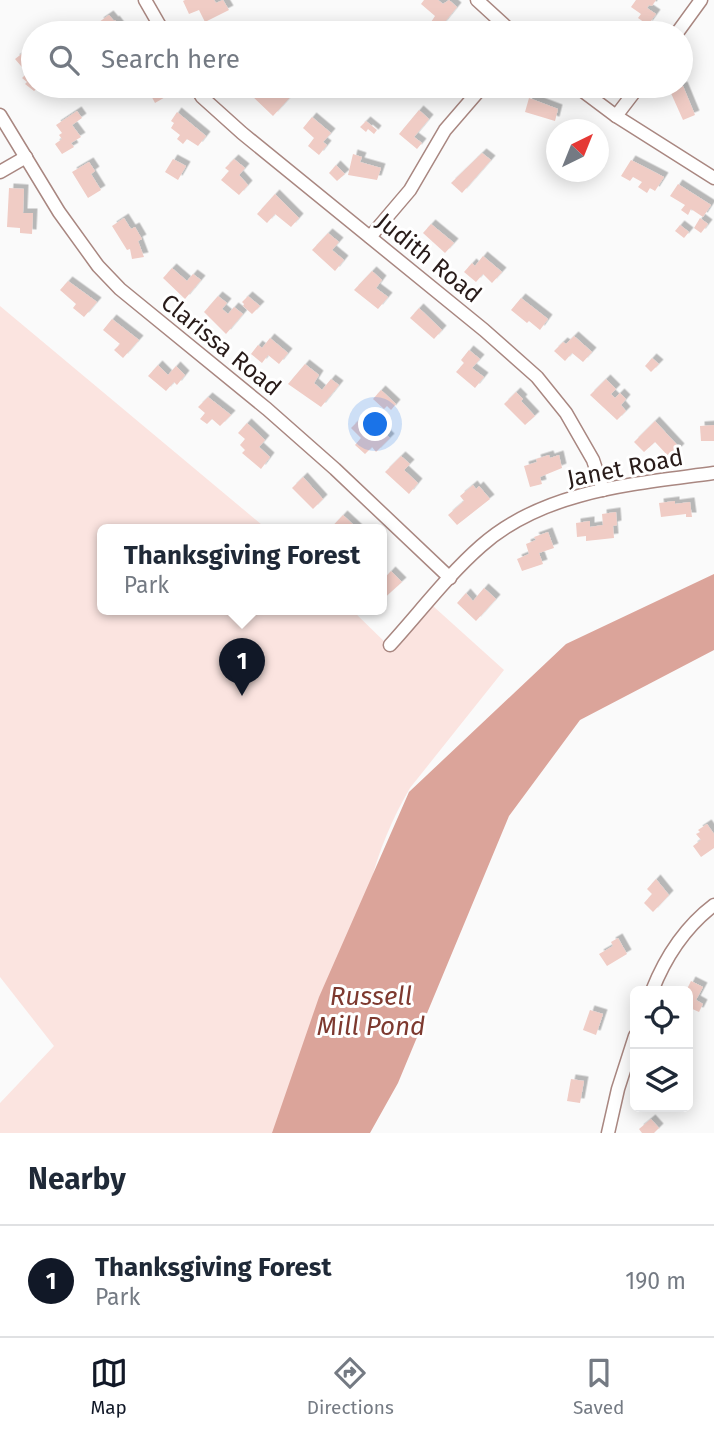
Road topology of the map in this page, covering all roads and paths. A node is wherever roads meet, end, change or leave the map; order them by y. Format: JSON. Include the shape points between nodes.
{"nodes":[{"id":1,"x":145,"y":0,"type":"edge"},
{"id":2,"x":477,"y":0,"type":"edge"},
{"id":3,"x":701,"y":0,"type":"edge"},
{"id":4,"x":157,"y":21,"type":"edge"},
{"id":5,"x":500,"y":21,"type":"edge"},
{"id":6,"x":686,"y":21,"type":"edge"},
{"id":7,"x":203,"y":98,"type":"edge"},
{"id":8,"x":472,"y":98,"type":"edge"},
{"id":9,"x":592,"y":98,"type":"edge"},
{"id":10,"x":630,"y":98,"type":"edge"},
{"id":11,"x":0,"y":115,"type":"edge"},
{"id":12,"x":617,"y":116,"type":"junction"},
{"id":13,"x":26,"y":157,"type":"junction"},
{"id":14,"x":0,"y":172,"type":"edge"},
{"id":15,"x":714,"y":178,"type":"edge"},
{"id":16,"x":370,"y":237,"type":"junction"},
{"id":17,"x":714,"y":473,"type":"edge"},
{"id":18,"x":603,"y":490,"type":"junction"},
{"id":19,"x":450,"y":578,"type":"junction"},
{"id":20,"x":390,"y":645,"type":"dead end"},
{"id":21,"x":714,"y":905,"type":"edge"},
{"id":22,"x":654,"y":986,"type":"edge"},
{"id":23,"x":631,"y":1049,"type":"edge"},
{"id":24,"x":608,"y":1133,"type":"edge"}],
"edges":[{"from":1,"to":4,"type":"street"},
{"from":2,"to":5,"type":"street"},
{"from":3,"to":6,"type":"street"},
{"from":7,"to":16,"type":"street","name":"Judith Road"},
{"from":8,"to":16,"type":"street","via":[[445,130],[410,190]]},
{"from":9,"to":12,"type":"street"},
{"from":10,"to":12,"type":"street"},
{"from":11,"to":13,"type":"street","name":"Clarissa Road"},
{"from":12,"to":15,"type":"street"},
{"from":13,"to":14,"type":"street"},
{"from":13,"to":19,"type":"street","name":"Clarissa Road","via":[[59,212],[120,289],[287,426]]},
{"from":16,"to":18,"type":"street","name":"Judith Road","via":[[537,377],[566,413],[593,460]]},
{"from":17,"to":18,"type":"street","name":"Janet Road"},
{"from":18,"to":19,"type":"street","name":"Janet Road","via":[[528,515],[482,545]]},
{"from":19,"to":20,"type":"street","name":"Janet Road"},
{"from":21,"to":22,"type":"street","via":[[682,937]]},
{"from":23,"to":24,"type":"street"}]}
